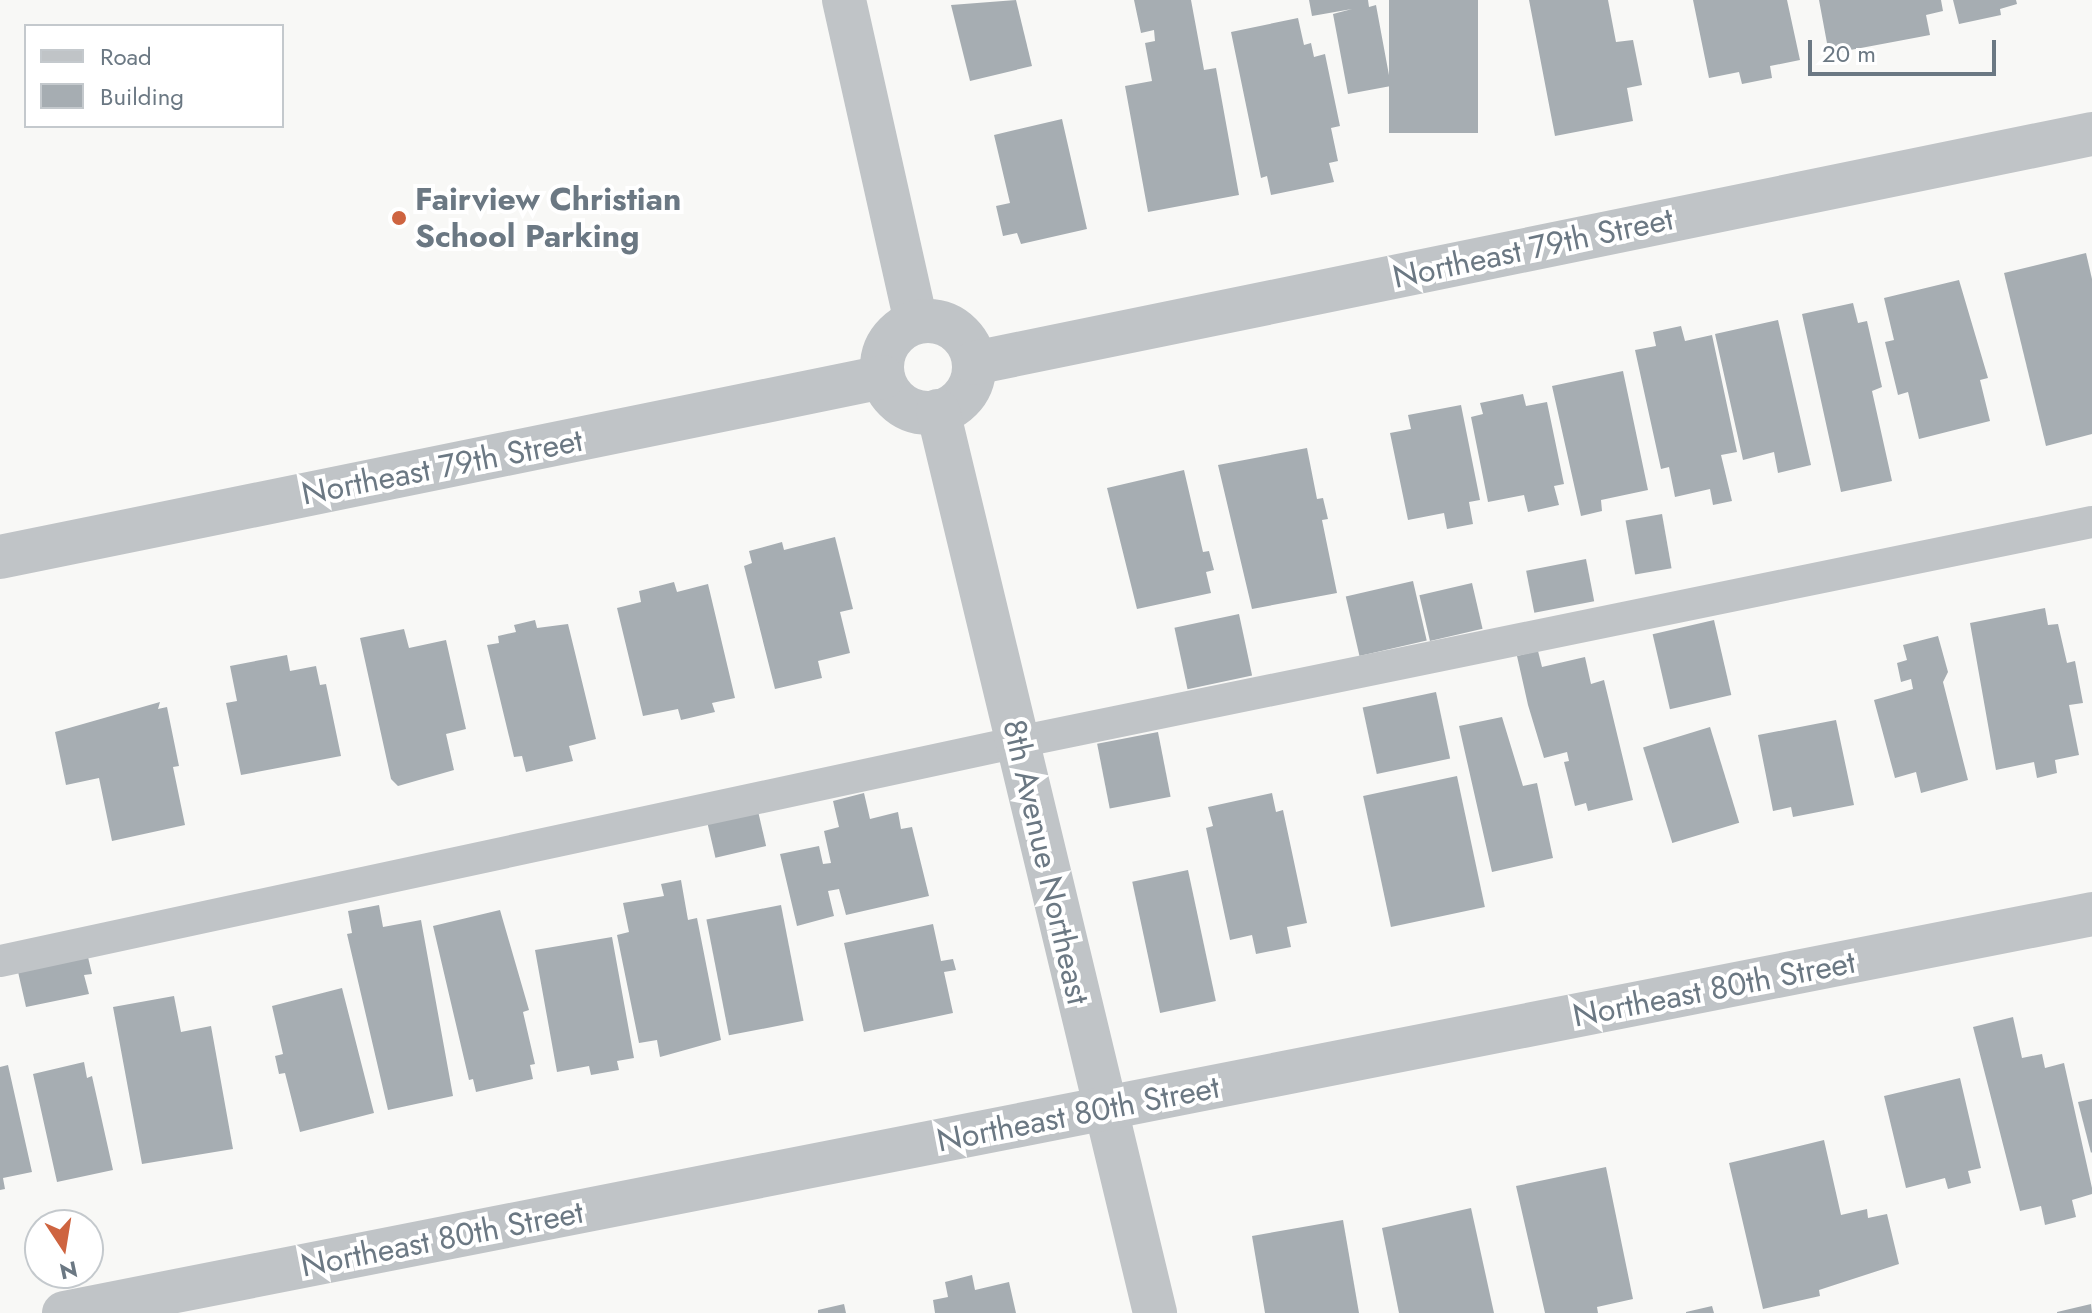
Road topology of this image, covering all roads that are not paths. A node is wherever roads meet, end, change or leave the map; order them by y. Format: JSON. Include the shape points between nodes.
{"nodes":[{"id":1,"x":848,"y":1,"type":"edge"},
{"id":2,"x":2092,"y":134,"type":"edge"},
{"id":3,"x":916,"y":322,"type":"junction"},
{"id":4,"x":974,"y":363,"type":"junction"},
{"id":5,"x":883,"y":377,"type":"junction"},
{"id":6,"x":938,"y":411,"type":"junction"},
{"id":7,"x":2092,"y":522,"type":"edge"},
{"id":8,"x":0,"y":557,"type":"edge"},
{"id":9,"x":1018,"y":742,"type":"junction"},
{"id":10,"x":2092,"y":914,"type":"edge"},
{"id":11,"x":0,"y":961,"type":"edge"},
{"id":12,"x":1107,"y":1108,"type":"junction"},
{"id":13,"x":64,"y":1313,"type":"edge"},
{"id":14,"x":1155,"y":1313,"type":"edge"}],
"edges":[{"from":1,"to":3,"type":"street"},
{"from":2,"to":4,"type":"street","name":"Northeast 79th Street"},
{"from":3,"to":4,"type":"street","via":[[948,325],[970,348]]},
{"from":3,"to":5,"type":"street","via":[[891,340]]},
{"from":4,"to":6,"type":"street","via":[[966,394]]},
{"from":5,"to":6,"type":"street","via":[[902,405]]},
{"from":5,"to":8,"type":"street","name":"Northeast 79th Street"},
{"from":6,"to":9,"type":"street","name":"8th Avenue Northeast"},
{"from":7,"to":9,"type":"lane"},
{"from":9,"to":11,"type":"lane"},
{"from":9,"to":12,"type":"street","name":"8th Avenue Northeast"},
{"from":10,"to":12,"type":"street","name":"Northeast 80th Street"},
{"from":12,"to":13,"type":"street","name":"Northeast 80th Street"},
{"from":12,"to":14,"type":"street","name":"8th Avenue Northeast"}]}
